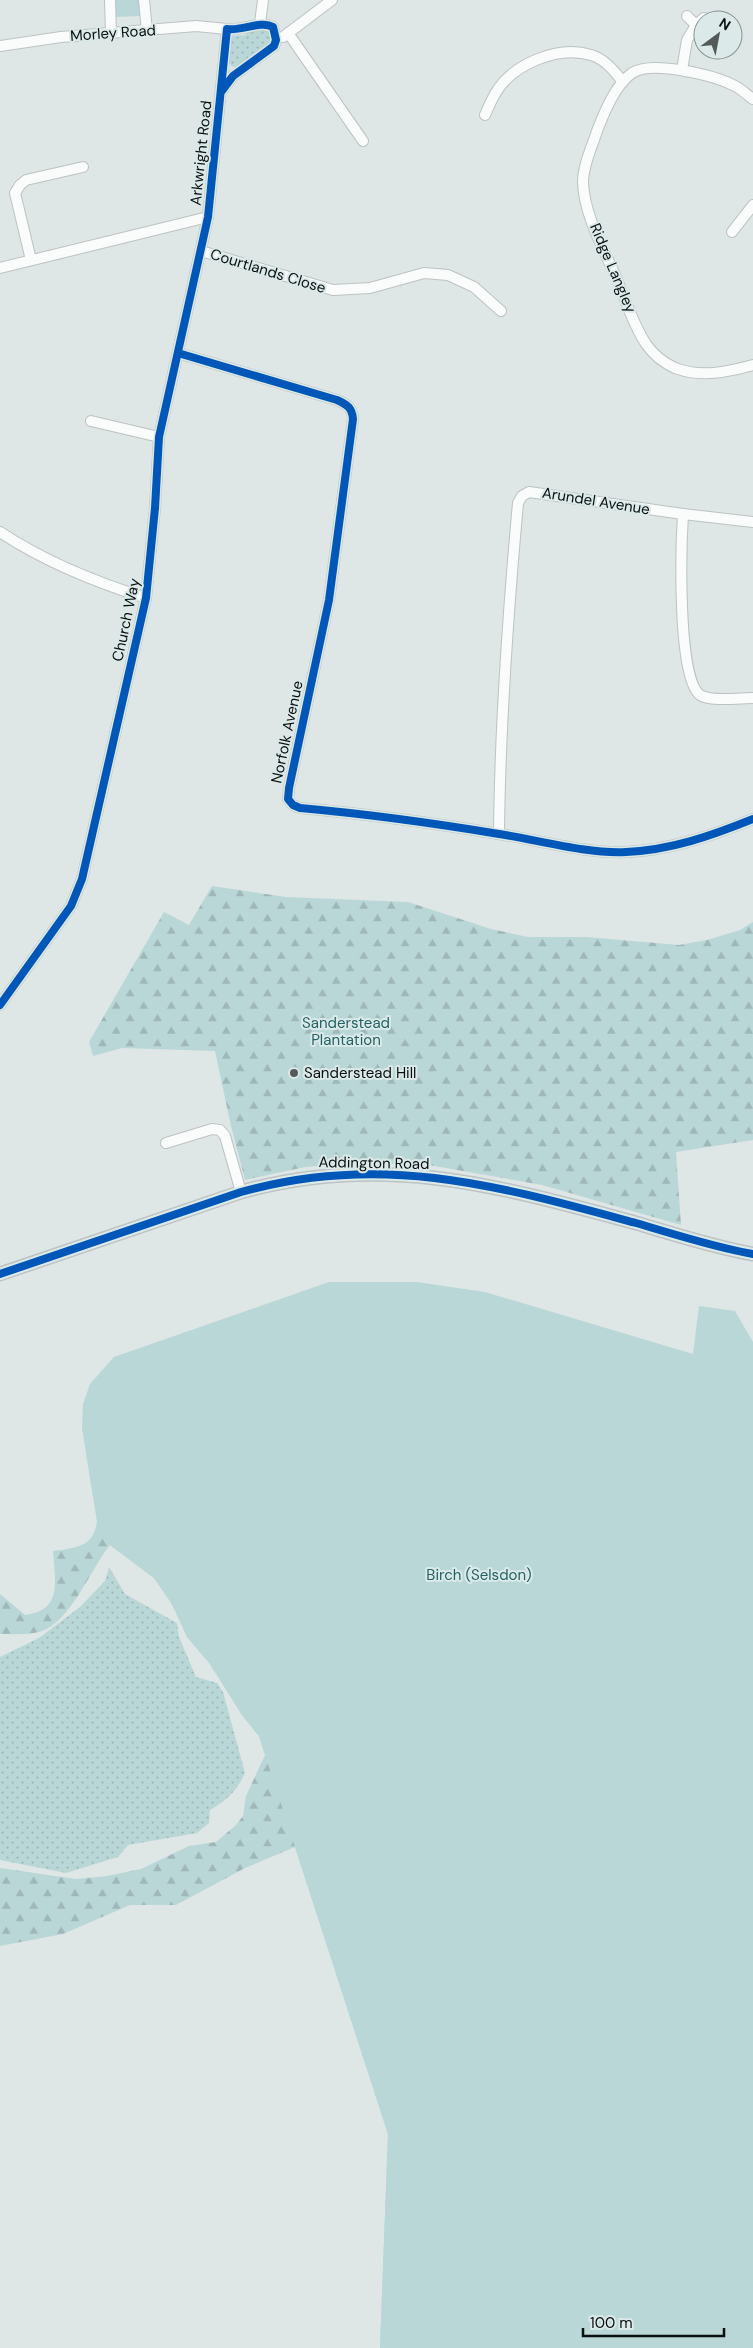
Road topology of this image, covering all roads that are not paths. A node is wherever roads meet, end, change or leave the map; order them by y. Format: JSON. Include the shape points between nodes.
{"nodes":[{"id":1,"x":110,"y":0,"type":"edge"},
{"id":2,"x":144,"y":0,"type":"edge"},
{"id":3,"x":263,"y":0,"type":"edge"},
{"id":4,"x":332,"y":0,"type":"edge"},
{"id":5,"x":687,"y":16,"type":"dead end"},
{"id":6,"x":693,"y":22,"type":"edge"},
{"id":7,"x":300,"y":23,"type":"junction"},
{"id":8,"x":264,"y":24,"type":"junction"},
{"id":9,"x":227,"y":29,"type":"junction"},
{"id":10,"x":693,"y":30,"type":"edge"},
{"id":11,"x":147,"y":31,"type":"junction"},
{"id":12,"x":111,"y":33,"type":"junction"},
{"id":13,"x":288,"y":33,"type":"junction"},
{"id":14,"x":0,"y":46,"type":"edge"},
{"id":15,"x":274,"y":46,"type":"junction"},
{"id":16,"x":224,"y":59,"type":"junction"},
{"id":17,"x":242,"y":68,"type":"junction"},
{"id":18,"x":682,"y":70,"type":"junction"},
{"id":19,"x":623,"y":82,"type":"junction"},
{"id":20,"x":221,"y":92,"type":"junction"},
{"id":21,"x":753,"y":99,"type":"edge"},
{"id":22,"x":485,"y":115,"type":"dead end"},
{"id":23,"x":363,"y":141,"type":"dead end"},
{"id":24,"x":83,"y":167,"type":"dead end"},
{"id":25,"x":753,"y":205,"type":"edge"},
{"id":26,"x":208,"y":217,"type":"junction"},
{"id":27,"x":732,"y":232,"type":"dead end"},
{"id":28,"x":201,"y":251,"type":"junction"},
{"id":29,"x":32,"y":260,"type":"junction"},
{"id":30,"x":0,"y":268,"type":"edge"},
{"id":31,"x":501,"y":311,"type":"dead end"},
{"id":32,"x":178,"y":353,"type":"junction"},
{"id":33,"x":753,"y":365,"type":"edge"},
{"id":34,"x":91,"y":421,"type":"dead end"},
{"id":35,"x":159,"y":437,"type":"junction"},
{"id":36,"x":682,"y":514,"type":"junction"},
{"id":37,"x":753,"y":522,"type":"edge"},
{"id":38,"x":0,"y":532,"type":"edge"},
{"id":39,"x":146,"y":598,"type":"junction"},
{"id":40,"x":753,"y":698,"type":"edge"},
{"id":41,"x":753,"y":819,"type":"edge"},
{"id":42,"x":499,"y":834,"type":"junction"},
{"id":43,"x":0,"y":1005,"type":"edge"},
{"id":44,"x":166,"y":1143,"type":"dead end"},
{"id":45,"x":241,"y":1192,"type":"junction"},
{"id":46,"x":753,"y":1254,"type":"edge"},
{"id":47,"x":0,"y":1274,"type":"edge"}],
"edges":[{"from":1,"to":12,"type":"street"},
{"from":2,"to":11,"type":"street"},
{"from":3,"to":8,"type":"street"},
{"from":4,"to":7,"type":"street","name":"Arkwright Road"},
{"from":5,"to":6,"type":"street"},
{"from":7,"to":8,"type":"street","via":[[286,26]]},
{"from":7,"to":13,"type":"street","name":"Arkwright Road"},
{"from":8,"to":9,"type":"street"},
{"from":8,"to":15,"type":"street","via":[[276,33]]},
{"from":9,"to":11,"type":"street","name":"Morley Road","via":[[196,26]]},
{"from":9,"to":16,"type":"street","name":"Arkwright Road"},
{"from":10,"to":18,"type":"street","via":[[687,40]]},
{"from":11,"to":12,"type":"street","name":"Morley Road"},
{"from":12,"to":14,"type":"street","name":"Morley Road"},
{"from":13,"to":15,"type":"street","name":"Arkwright Road"},
{"from":13,"to":23,"type":"street"},
{"from":15,"to":17,"type":"street","name":"Arkwright Road"},
{"from":16,"to":17,"type":"street","via":[[229,68]]},
{"from":16,"to":20,"type":"street","name":"Arkwright Road"},
{"from":17,"to":20,"type":"street","name":"Arkwright Road"},
{"from":18,"to":19,"type":"street","name":"Ridge Langley","via":[[642,69]]},
{"from":18,"to":21,"type":"street","name":"Ridge Langley","via":[[714,77],[736,86]]},
{"from":19,"to":22,"type":"street","via":[[610,66],[592,55],[557,53],[536,59],[517,70],[495,93]]},
{"from":19,"to":33,"type":"street","name":"Ridge Langley","via":[[601,122],[583,180],[584,197],[593,222],[630,310],[646,344],[659,358],[674,367],[708,374]]},
{"from":20,"to":26,"type":"street","name":"Arkwright Road"},
{"from":24,"to":29,"type":"street","via":[[26,180],[15,193]]},
{"from":25,"to":27,"type":"street"},
{"from":26,"to":28,"type":"street","name":"Church Way"},
{"from":26,"to":29,"type":"street","name":"Arkwright Road"},
{"from":28,"to":31,"type":"street","name":"Courtlands Close","via":[[333,290],[370,288],[424,273],[448,275],[474,287]]},
{"from":28,"to":32,"type":"street","name":"Church Way"},
{"from":29,"to":30,"type":"street","name":"Arkwright Road"},
{"from":32,"to":35,"type":"street","name":"Church Way"},
{"from":32,"to":42,"type":"street","name":"Norfolk Avenue","via":[[338,400],[352,411],[329,600],[288,799],[300,808],[376,815]]},
{"from":34,"to":35,"type":"street"},
{"from":35,"to":39,"type":"street","name":"Church Way"},
{"from":36,"to":37,"type":"street"},
{"from":36,"to":40,"type":"street","via":[[684,621],[688,669],[694,689],[705,698]]},
{"from":36,"to":42,"type":"street","name":"Arundel Avenue","via":[[537,492],[522,496],[518,503],[503,676]]},
{"from":38,"to":39,"type":"street","via":[[69,570]]},
{"from":39,"to":43,"type":"street","name":"Church Way","via":[[82,878],[71,906]]},
{"from":41,"to":42,"type":"street","name":"Norfolk Avenue","via":[[684,844],[623,852]]},
{"from":44,"to":45,"type":"street","via":[[212,1129],[220,1130],[225,1136]]},
{"from":45,"to":46,"type":"main road","name":"Addington Road","via":[[310,1176],[351,1173],[421,1175],[541,1197]]},
{"from":45,"to":47,"type":"main road","name":"Addington Road"}]}
